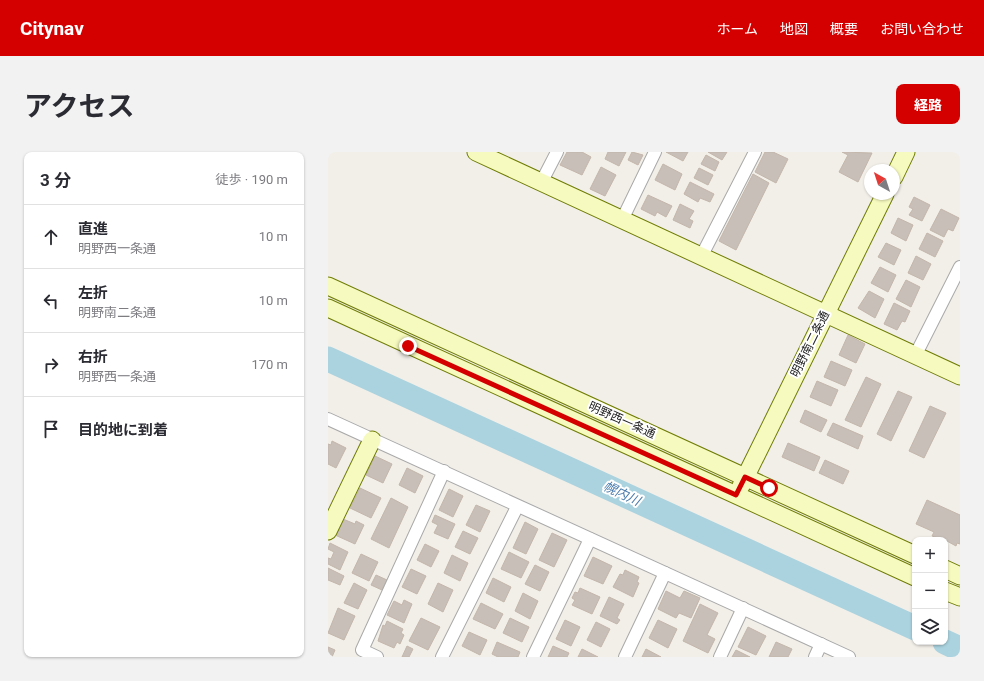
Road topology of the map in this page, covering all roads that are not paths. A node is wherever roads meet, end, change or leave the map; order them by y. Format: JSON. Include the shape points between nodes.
{"nodes":[{"id":1,"x":476,"y":152,"type":"edge"},
{"id":2,"x":557,"y":152,"type":"edge"},
{"id":3,"x":655,"y":152,"type":"edge"},
{"id":4,"x":755,"y":152,"type":"edge"},
{"id":5,"x":906,"y":152,"type":"edge"},
{"id":6,"x":900,"y":164,"type":"edge"},
{"id":7,"x":541,"y":183,"type":"junction"},
{"id":8,"x":882,"y":200,"type":"edge"},
{"id":9,"x":622,"y":220,"type":"junction"},
{"id":10,"x":701,"y":257,"type":"junction"},
{"id":11,"x":960,"y":267,"type":"edge"},
{"id":12,"x":328,"y":286,"type":"edge"},
{"id":13,"x":328,"y":308,"type":"edge"},
{"id":14,"x":825,"y":314,"type":"junction"},
{"id":15,"x":915,"y":356,"type":"junction"},
{"id":16,"x":960,"y":376,"type":"edge"},
{"id":17,"x":328,"y":420,"type":"edge"},
{"id":18,"x":372,"y":440,"type":"junction"},
{"id":19,"x":444,"y":472,"type":"junction"},
{"id":20,"x":745,"y":477,"type":"junction"},
{"id":21,"x":736,"y":495,"type":"junction"},
{"id":22,"x":517,"y":507,"type":"junction"},
{"id":23,"x":328,"y":531,"type":"edge"},
{"id":24,"x":590,"y":539,"type":"junction"},
{"id":25,"x":912,"y":554,"type":"edge"},
{"id":26,"x":948,"y":570,"type":"edge"},
{"id":27,"x":665,"y":573,"type":"junction"},
{"id":28,"x":912,"y":576,"type":"edge"},
{"id":29,"x":960,"y":576,"type":"edge"},
{"id":30,"x":948,"y":592,"type":"edge"},
{"id":31,"x":960,"y":597,"type":"edge"},
{"id":32,"x":743,"y":608,"type":"junction"},
{"id":33,"x":821,"y":644,"type":"junction"},
{"id":34,"x":377,"y":657,"type":"edge"},
{"id":35,"x":442,"y":657,"type":"edge"},
{"id":36,"x":533,"y":657,"type":"edge"},
{"id":37,"x":625,"y":657,"type":"edge"},
{"id":38,"x":720,"y":657,"type":"edge"},
{"id":39,"x":815,"y":657,"type":"edge"},
{"id":40,"x":849,"y":657,"type":"edge"}],
"edges":[{"from":1,"to":7,"type":"street"},
{"from":2,"to":7,"type":"street"},
{"from":3,"to":9,"type":"street"},
{"from":4,"to":10,"type":"street"},
{"from":5,"to":6,"type":"street"},
{"from":7,"to":9,"type":"street"},
{"from":8,"to":14,"type":"street","name":"明野南二条通"},
{"from":9,"to":10,"type":"street"},
{"from":10,"to":14,"type":"street"},
{"from":11,"to":15,"type":"street"},
{"from":12,"to":20,"type":"street","name":"明野西一条通"},
{"from":13,"to":21,"type":"street","name":"明野西一条通"},
{"from":14,"to":15,"type":"street"},
{"from":14,"to":20,"type":"street","name":"明野南二条通"},
{"from":15,"to":16,"type":"street"},
{"from":17,"to":18,"type":"street"},
{"from":18,"to":19,"type":"street"},
{"from":18,"to":23,"type":"street"},
{"from":19,"to":22,"type":"street"},
{"from":19,"to":34,"type":"street","via":[[362,650]]},
{"from":20,"to":21,"type":"street","name":"明野南二条通"},
{"from":20,"to":25,"type":"street","name":"明野西一条通"},
{"from":21,"to":28,"type":"street","name":"明野西一条通"},
{"from":22,"to":24,"type":"street"},
{"from":22,"to":35,"type":"street"},
{"from":24,"to":27,"type":"street"},
{"from":24,"to":36,"type":"street"},
{"from":26,"to":29,"type":"street"},
{"from":27,"to":32,"type":"street"},
{"from":27,"to":37,"type":"street"},
{"from":30,"to":31,"type":"street"},
{"from":32,"to":33,"type":"street"},
{"from":32,"to":38,"type":"street"},
{"from":33,"to":39,"type":"street"},
{"from":33,"to":40,"type":"street"}]}
